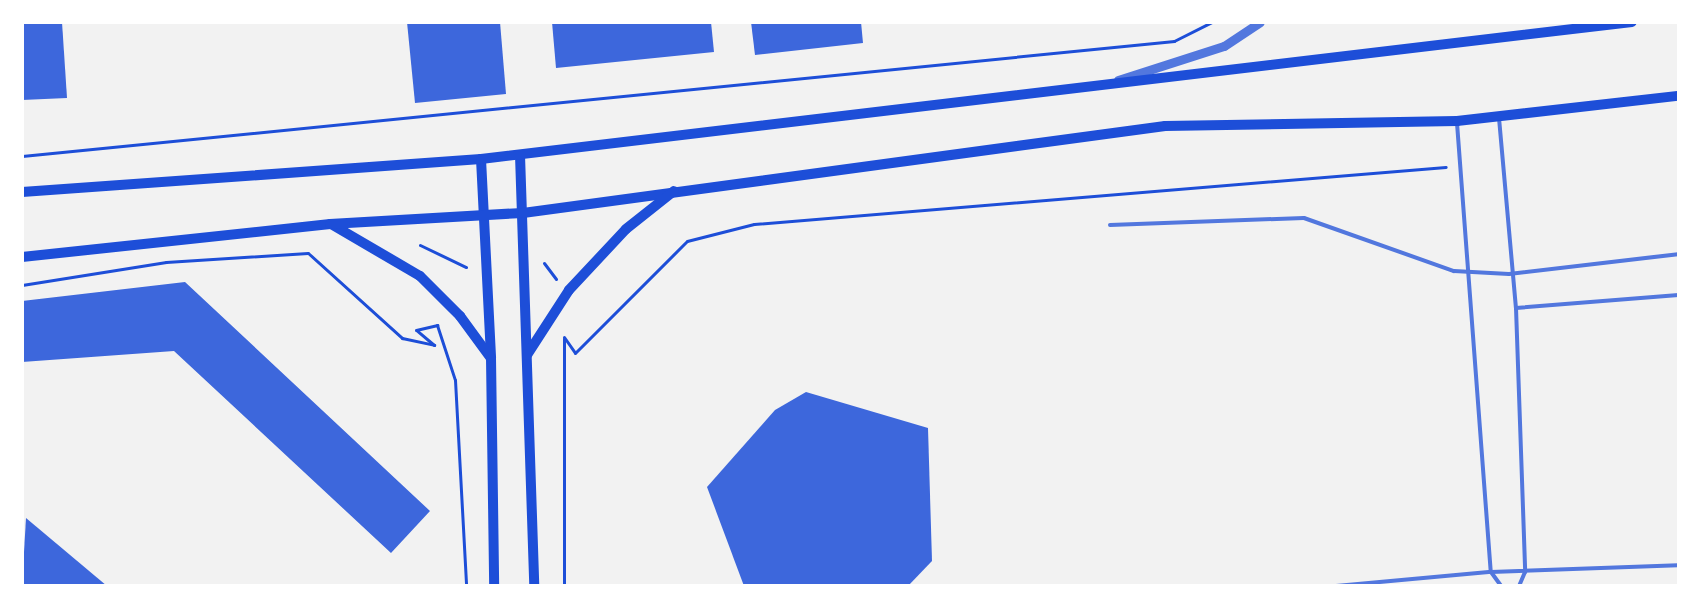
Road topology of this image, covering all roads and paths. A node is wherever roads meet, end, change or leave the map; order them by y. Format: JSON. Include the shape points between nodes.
{"nodes":[{"id":1,"x":1212,"y":22,"type":"edge"},
{"id":2,"x":1632,"y":22,"type":"edge"},
{"id":3,"x":1260,"y":24,"type":"edge"},
{"id":4,"x":1112,"y":82,"type":"junction"},
{"id":5,"x":1678,"y":96,"type":"edge"},
{"id":6,"x":1498,"y":116,"type":"junction"},
{"id":7,"x":1457,"y":120,"type":"junction"},
{"id":8,"x":520,"y":155,"type":"junction"},
{"id":9,"x":22,"y":156,"type":"edge"},
{"id":10,"x":481,"y":160,"type":"junction"},
{"id":11,"x":1460,"y":166,"type":"junction"},
{"id":12,"x":675,"y":190,"type":"junction"},
{"id":13,"x":22,"y":192,"type":"edge"},
{"id":14,"x":523,"y":213,"type":"junction"},
{"id":15,"x":484,"y":216,"type":"junction"},
{"id":16,"x":330,"y":224,"type":"junction"},
{"id":17,"x":1110,"y":225,"type":"dead end"},
{"id":18,"x":420,"y":245,"type":"dead end"},
{"id":19,"x":1678,"y":254,"type":"edge"},
{"id":20,"x":22,"y":257,"type":"edge"},
{"id":21,"x":466,"y":267,"type":"dead end"},
{"id":22,"x":1466,"y":269,"type":"junction"},
{"id":23,"x":1509,"y":274,"type":"junction"},
{"id":24,"x":22,"y":285,"type":"edge"},
{"id":25,"x":1678,"y":295,"type":"edge"},
{"id":26,"x":1516,"y":308,"type":"junction"},
{"id":27,"x":527,"y":355,"type":"junction"},
{"id":28,"x":491,"y":358,"type":"junction"},
{"id":29,"x":1678,"y":565,"type":"edge"},
{"id":30,"x":1491,"y":572,"type":"junction"},
{"id":31,"x":1525,"y":572,"type":"junction"},
{"id":32,"x":466,"y":586,"type":"edge"},
{"id":33,"x":494,"y":586,"type":"edge"},
{"id":34,"x":534,"y":586,"type":"edge"},
{"id":35,"x":564,"y":586,"type":"edge"},
{"id":36,"x":1336,"y":586,"type":"edge"},
{"id":37,"x":1501,"y":586,"type":"edge"},
{"id":38,"x":1520,"y":586,"type":"edge"}],
"edges":[{"from":1,"to":9,"type":"path","via":[[1174,41]]},
{"from":2,"to":4,"type":"main road"},
{"from":3,"to":4,"type":"street","via":[[1224,46]]},
{"from":4,"to":8,"type":"main road"},
{"from":5,"to":6,"type":"main road"},
{"from":6,"to":7,"type":"main road"},
{"from":6,"to":23,"type":"lane"},
{"from":7,"to":11,"type":"lane"},
{"from":7,"to":12,"type":"main road","via":[[1165,126]]},
{"from":8,"to":10,"type":"main road"},
{"from":8,"to":14,"type":"main road"},
{"from":10,"to":13,"type":"main road"},
{"from":10,"to":15,"type":"main road"},
{"from":11,"to":22,"type":"lane"},
{"from":11,"to":35,"type":"path","via":[[754,224],[687,241],[575,354],[564,337]]},
{"from":12,"to":14,"type":"main road"},
{"from":12,"to":27,"type":"main road","via":[[626,229],[569,290]]},
{"from":14,"to":15,"type":"main road"},
{"from":14,"to":27,"type":"main road"},
{"from":15,"to":16,"type":"main road"},
{"from":15,"to":28,"type":"main road"},
{"from":16,"to":20,"type":"main road"},
{"from":16,"to":28,"type":"main road","via":[[420,276],[460,316]]},
{"from":17,"to":22,"type":"lane","via":[[1304,218],[1454,271]]},
{"from":18,"to":21,"type":"path"},
{"from":19,"to":23,"type":"lane"},
{"from":22,"to":23,"type":"lane"},
{"from":22,"to":30,"type":"lane"},
{"from":23,"to":26,"type":"lane"},
{"from":24,"to":32,"type":"path","via":[[166,262],[308,253],[402,338],[434,345],[416,330],[437,325],[455,380]]},
{"from":25,"to":26,"type":"lane"},
{"from":26,"to":31,"type":"lane"},
{"from":27,"to":34,"type":"main road"},
{"from":28,"to":33,"type":"main road"},
{"from":29,"to":31,"type":"lane"},
{"from":30,"to":31,"type":"lane"},
{"from":30,"to":36,"type":"lane"},
{"from":30,"to":37,"type":"lane"},
{"from":31,"to":38,"type":"lane"}]}
